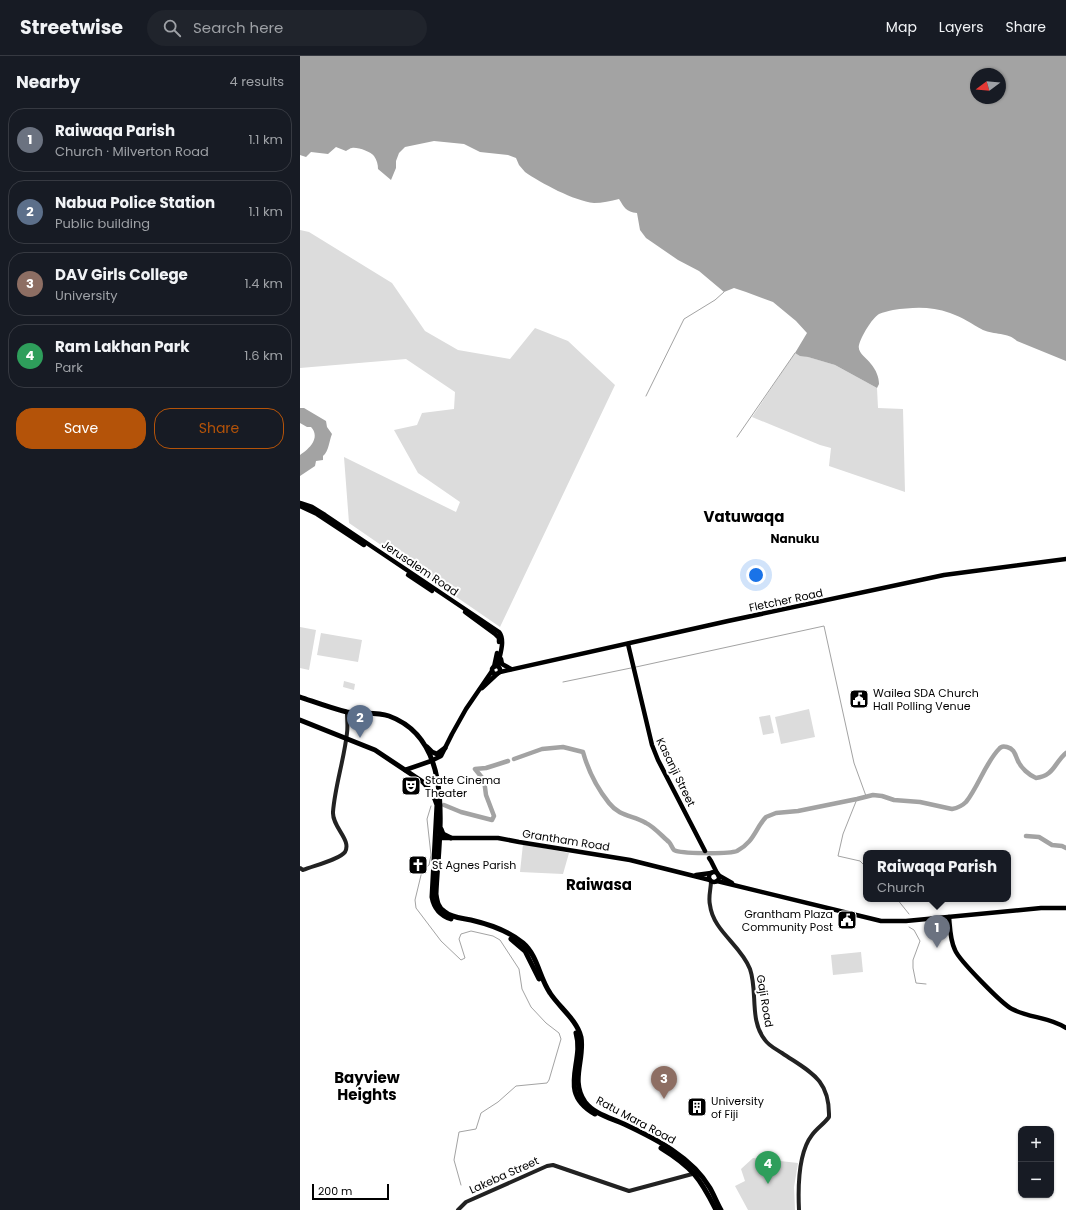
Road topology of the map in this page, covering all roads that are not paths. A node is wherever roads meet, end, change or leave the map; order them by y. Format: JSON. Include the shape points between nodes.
{"nodes":[{"id":1,"x":300,"y":502,"type":"edge"},
{"id":2,"x":300,"y":506,"type":"edge"},
{"id":3,"x":1066,"y":559,"type":"edge"},
{"id":4,"x":628,"y":644,"type":"junction"},
{"id":5,"x":501,"y":647,"type":"junction"},
{"id":6,"x":511,"y":669,"type":"junction"},
{"id":7,"x":497,"y":670,"type":"junction"},
{"id":8,"x":300,"y":697,"type":"edge"},
{"id":9,"x":347,"y":712,"type":"junction"},
{"id":10,"x":300,"y":720,"type":"edge"},
{"id":11,"x":346,"y":738,"type":"junction"},
{"id":12,"x":423,"y":742,"type":"junction"},
{"id":13,"x":445,"y":748,"type":"junction"},
{"id":14,"x":431,"y":761,"type":"junction"},
{"id":15,"x":405,"y":770,"type":"junction"},
{"id":16,"x":440,"y":826,"type":"junction"},
{"id":17,"x":437,"y":838,"type":"junction"},
{"id":18,"x":451,"y":838,"type":"junction"},
{"id":19,"x":300,"y":868,"type":"edge"},
{"id":20,"x":715,"y":873,"type":"junction"},
{"id":21,"x":692,"y":875,"type":"junction"},
{"id":22,"x":714,"y":881,"type":"junction"},
{"id":23,"x":737,"y":886,"type":"junction"},
{"id":24,"x":1066,"y":908,"type":"edge"},
{"id":25,"x":949,"y":917,"type":"junction"},
{"id":26,"x":1066,"y":1028,"type":"edge"},
{"id":27,"x":697,"y":1173,"type":"junction"},
{"id":28,"x":708,"y":1188,"type":"junction"},
{"id":29,"x":458,"y":1210,"type":"edge"},
{"id":30,"x":716,"y":1210,"type":"edge"},
{"id":31,"x":721,"y":1210,"type":"edge"},
{"id":32,"x":799,"y":1210,"type":"edge"}],
"edges":[{"from":1,"to":5,"type":"main road","name":"Jerusalem Road","via":[[325,515],[499,632],[502,639]]},
{"from":2,"to":7,"type":"main road","name":"Jerusalem Road","via":[[321,516],[495,634],[499,638]]},
{"from":3,"to":4,"type":"main road","name":"Fletcher Road","via":[[944,575]]},
{"from":4,"to":6,"type":"main road","name":"Fletcher Road"},
{"from":4,"to":20,"type":"main road","name":"Kasanji Street","via":[[654,753]]},
{"from":5,"to":6,"type":"main road","via":[[502,664]]},
{"from":5,"to":7,"type":"main road","name":"Jerusalem Road"},
{"from":6,"to":7,"type":"main road","name":"Fletcher Road"},
{"from":7,"to":13,"type":"main road","via":[[466,709]]},
{"from":8,"to":9,"type":"highway","name":"Ratu Mara Road"},
{"from":9,"to":11,"type":"main road"},
{"from":9,"to":12,"type":"highway","name":"Ratu Mara Road","via":[[374,712],[389,716],[404,723]]},
{"from":10,"to":11,"type":"highway","name":"Ratu Mara Road"},
{"from":11,"to":15,"type":"highway","name":"Ratu Mara Road","via":[[375,750]]},
{"from":11,"to":19,"type":"main road","via":[[333,817],[345,839],[345,851],[322,864],[303,870]]},
{"from":12,"to":13,"type":"highway","via":[[435,754],[440,754]]},
{"from":12,"to":14,"type":"highway","name":"Ratu Mara Road"},
{"from":13,"to":14,"type":"main road","via":[[441,756]]},
{"from":14,"to":15,"type":"main road"},
{"from":14,"to":16,"type":"highway","name":"Ratu Mara Road","via":[[440,796]]},
{"from":15,"to":17,"type":"highway","name":"Ratu Mara Road","via":[[423,782],[434,797],[437,805]]},
{"from":16,"to":17,"type":"highway","name":"Ratu Mara Road"},
{"from":16,"to":18,"type":"highway","via":[[443,834]]},
{"from":17,"to":18,"type":"main road","name":"Grantham Road"},
{"from":17,"to":27,"type":"highway","name":"Ratu Mara Road","via":[[436,894],[439,906],[447,914],[506,932],[529,950],[549,992],[579,1031],[581,1047],[578,1083],[585,1102],[594,1110],[676,1152]]},
{"from":18,"to":21,"type":"main road","name":"Grantham Road","via":[[505,839],[630,860]]},
{"from":20,"to":21,"type":"main road","name":"Grantham Road"},
{"from":20,"to":22,"type":"main road","via":[[719,879]]},
{"from":20,"to":22,"type":"main road","via":[[709,877]]},
{"from":20,"to":23,"type":"main road","name":"Grantham Road"},
{"from":21,"to":22,"type":"main road","name":"Grantham Road"},
{"from":22,"to":23,"type":"main road","name":"Grantham Road"},
{"from":22,"to":32,"type":"main road","name":"Gaji Road","via":[[710,907],[723,932],[750,969],[757,1023],[764,1039],[774,1049],[818,1079],[828,1103],[829,1117],[811,1136],[802,1160],[798,1192]]},
{"from":23,"to":25,"type":"main road","name":"Grantham Road","via":[[881,921]]},
{"from":24,"to":25,"type":"main road","name":"Grantham Road"},
{"from":25,"to":26,"type":"main road","via":[[951,937],[957,954],[1001,1001],[1012,1010]]},
{"from":27,"to":28,"type":"highway","name":"Ratu Mara Road"},
{"from":27,"to":29,"type":"main road","name":"Lakeba Street","via":[[629,1191],[554,1166],[547,1166],[466,1202]]},
{"from":28,"to":30,"type":"highway","name":"Ratu Mara Road"},
{"from":28,"to":31,"type":"highway","name":"Ratu Mara Road"}]}
